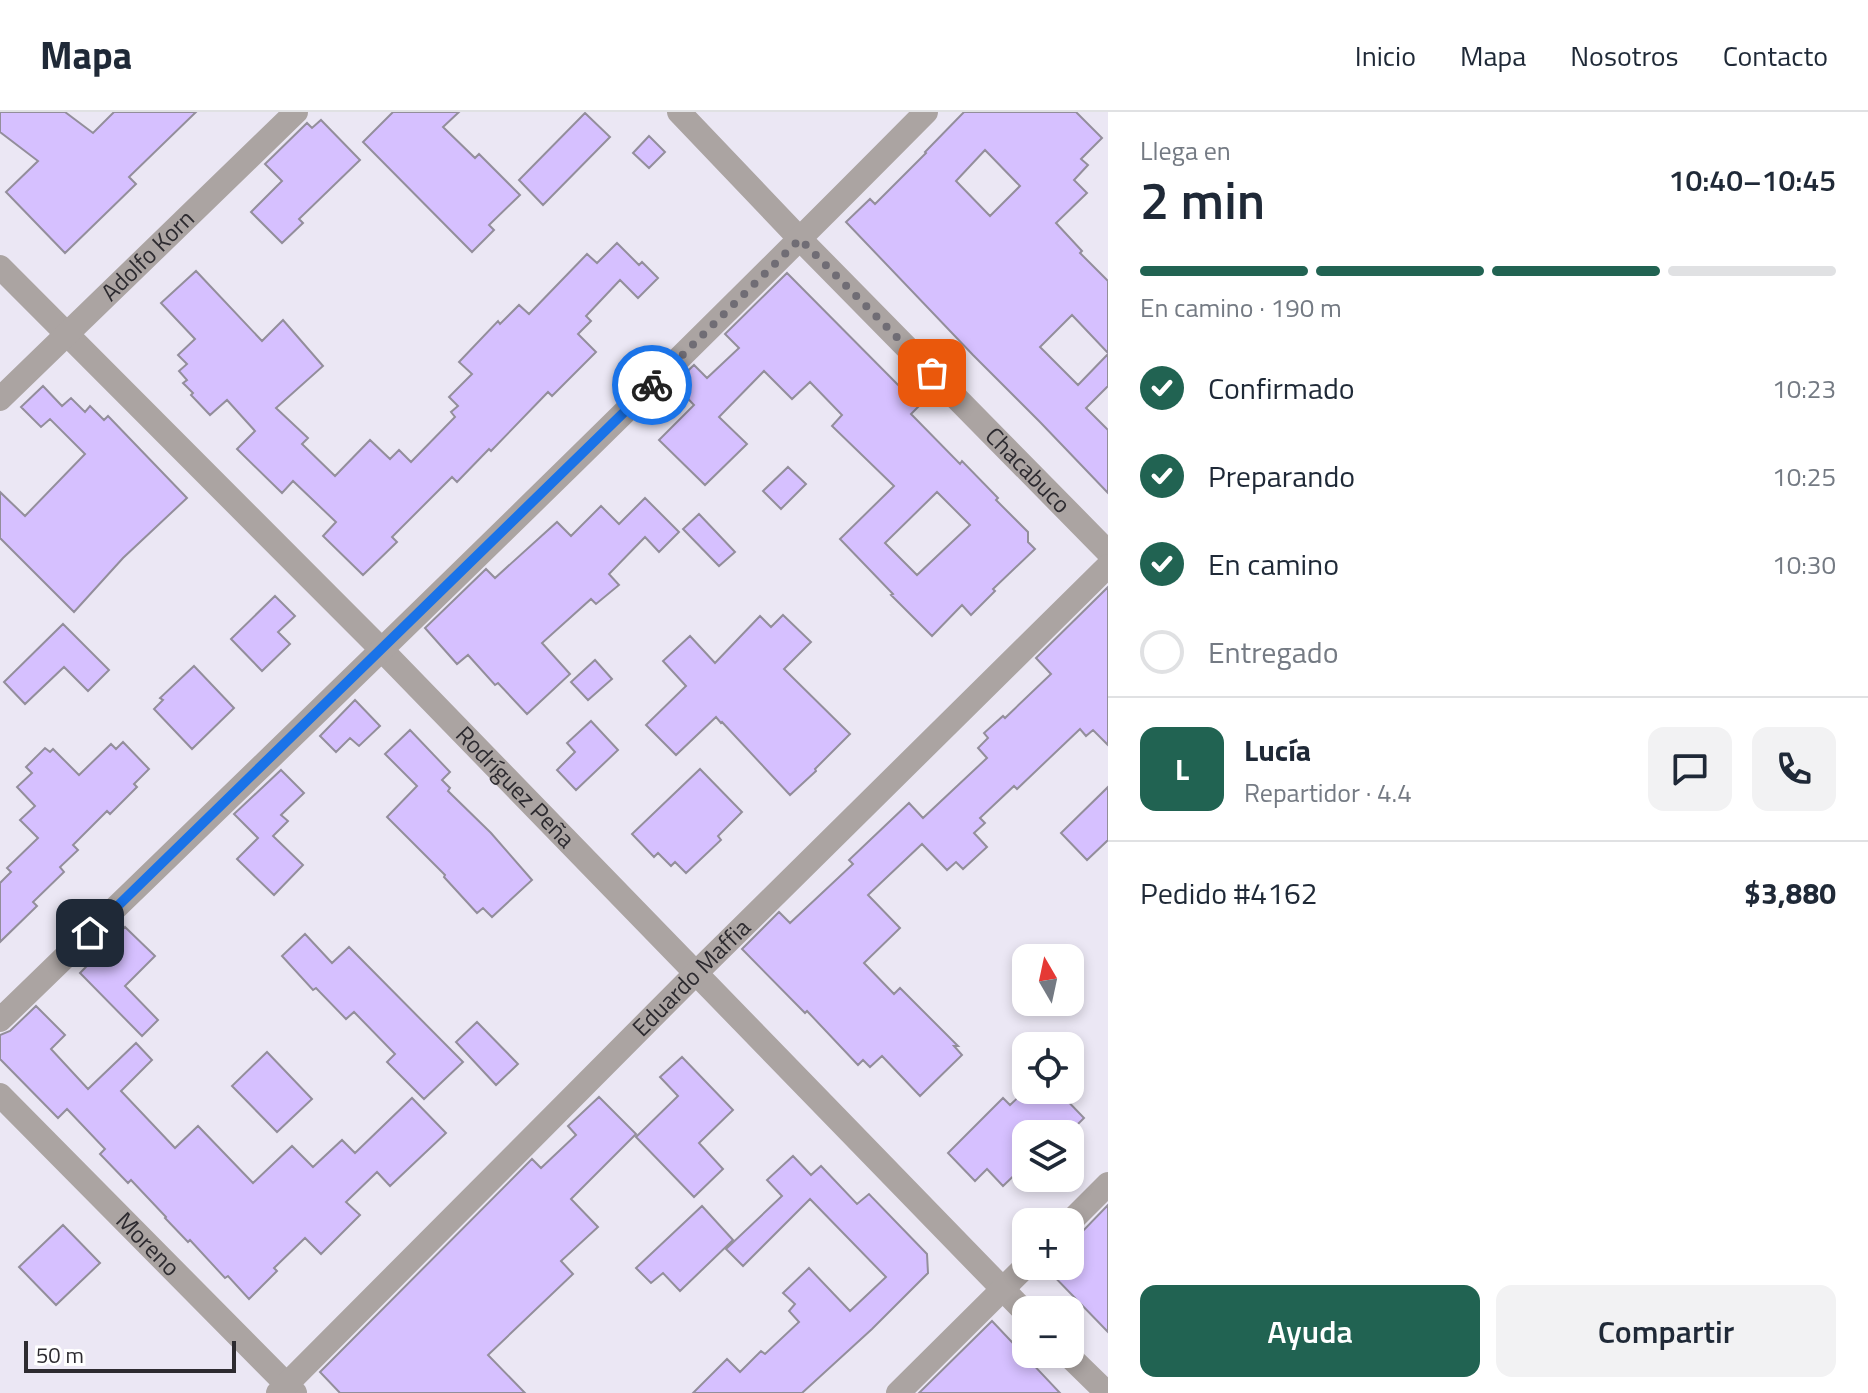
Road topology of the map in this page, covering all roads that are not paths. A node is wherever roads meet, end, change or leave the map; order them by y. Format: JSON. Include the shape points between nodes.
{"nodes":[{"id":1,"x":296,"y":112,"type":"edge"},
{"id":2,"x":679,"y":112,"type":"edge"},
{"id":3,"x":926,"y":112,"type":"edge"},
{"id":4,"x":800,"y":239,"type":"junction"},
{"id":5,"x":0,"y":267,"type":"edge"},
{"id":6,"x":66,"y":334,"type":"junction"},
{"id":7,"x":0,"y":399,"type":"edge"},
{"id":8,"x":1108,"y":552,"type":"edge"},
{"id":9,"x":1108,"y":566,"type":"edge"},
{"id":10,"x":382,"y":650,"type":"junction"},
{"id":11,"x":696,"y":973,"type":"junction"},
{"id":12,"x":0,"y":1020,"type":"edge"},
{"id":13,"x":0,"y":1095,"type":"edge"},
{"id":14,"x":1108,"y":1184,"type":"edge"},
{"id":15,"x":1084,"y":1208,"type":"edge"},
{"id":16,"x":1012,"y":1280,"type":"edge"},
{"id":17,"x":1002,"y":1290,"type":"junction"},
{"id":18,"x":1012,"y":1300,"type":"edge"},
{"id":19,"x":1081,"y":1368,"type":"edge"},
{"id":20,"x":287,"y":1390,"type":"edge"},
{"id":21,"x":898,"y":1393,"type":"edge"},
{"id":22,"x":1107,"y":1393,"type":"edge"}],
"edges":[{"from":1,"to":6,"type":"street","name":"Adolfo Korn"},
{"from":2,"to":4,"type":"street","name":"Chacabuco"},
{"from":3,"to":4,"type":"street"},
{"from":4,"to":8,"type":"street","name":"Chacabuco"},
{"from":4,"to":10,"type":"street"},
{"from":5,"to":6,"type":"street","name":"Rodríguez Peña"},
{"from":6,"to":7,"type":"street","name":"Adolfo Korn"},
{"from":6,"to":10,"type":"street","name":"Rodríguez Peña"},
{"from":9,"to":11,"type":"street","name":"Eduardo Maffia"},
{"from":10,"to":11,"type":"street","name":"Rodríguez Peña"},
{"from":10,"to":12,"type":"street"},
{"from":11,"to":17,"type":"street","name":"Rodríguez Peña"},
{"from":11,"to":20,"type":"street","name":"Eduardo Maffia"},
{"from":13,"to":20,"type":"street","name":"Moreno"},
{"from":14,"to":15,"type":"street"},
{"from":16,"to":17,"type":"street"},
{"from":17,"to":18,"type":"street","name":"Rodríguez Peña"},
{"from":17,"to":21,"type":"street"},
{"from":19,"to":22,"type":"street"}]}
